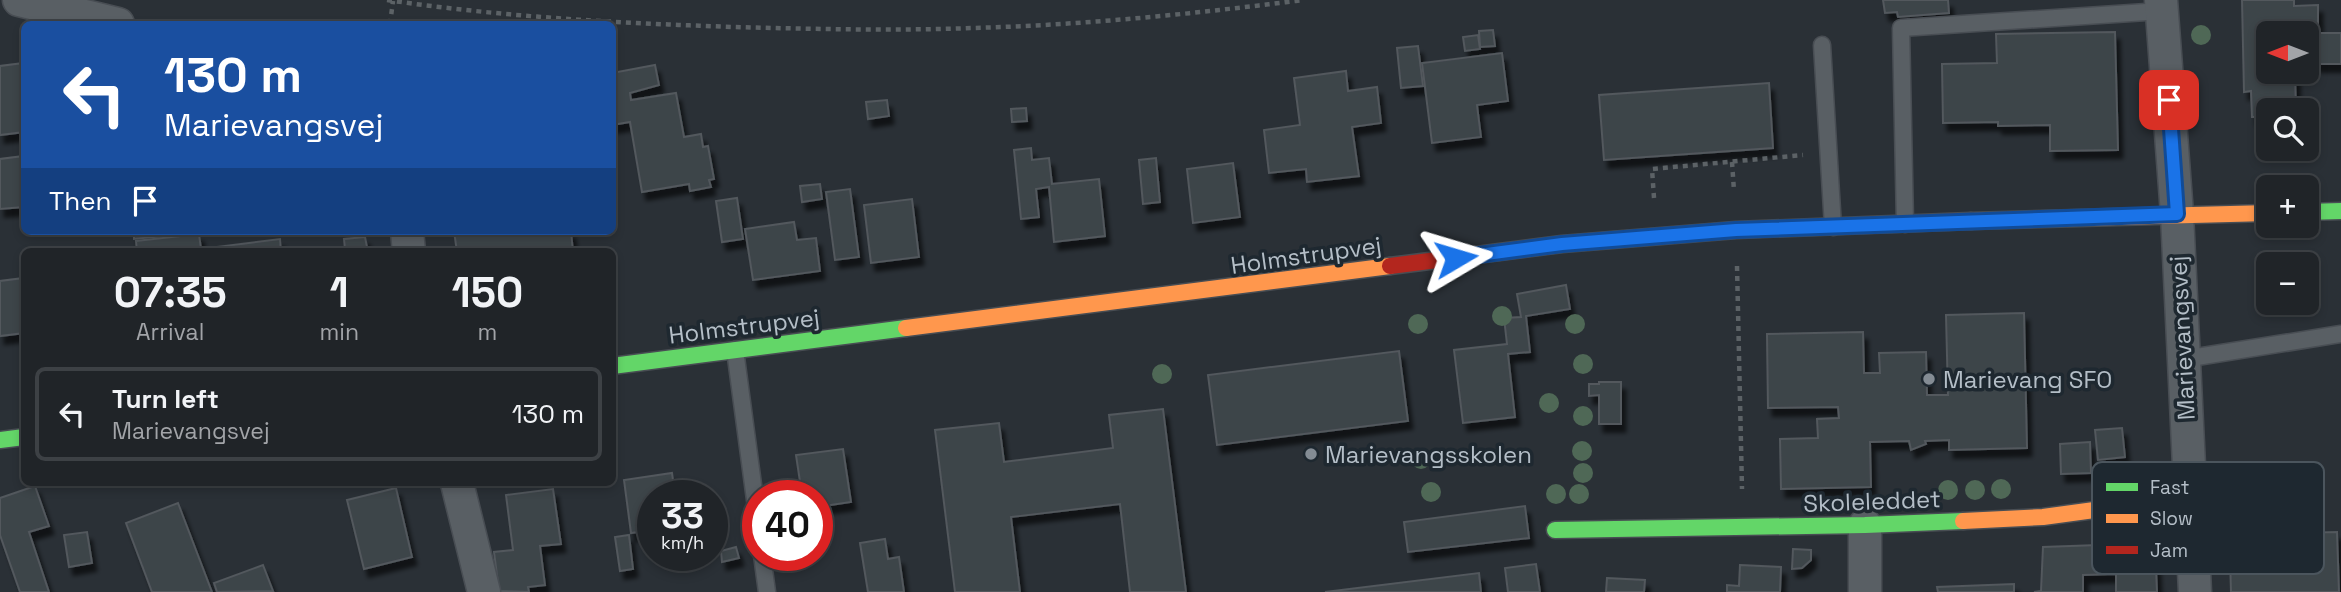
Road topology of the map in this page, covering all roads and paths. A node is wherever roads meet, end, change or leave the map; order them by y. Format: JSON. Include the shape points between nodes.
{"nodes":[{"id":1,"x":19,"y":0,"type":"edge"},
{"id":2,"x":387,"y":0,"type":"edge"},
{"id":3,"x":393,"y":0,"type":"edge"},
{"id":4,"x":1303,"y":0,"type":"edge"},
{"id":5,"x":2162,"y":5,"type":"edge"},
{"id":6,"x":106,"y":21,"type":"edge"},
{"id":7,"x":390,"y":21,"type":"edge"},
{"id":8,"x":602,"y":21,"type":"edge"},
{"id":9,"x":616,"y":22,"type":"edge"},
{"id":10,"x":1822,"y":45,"type":"dead end"},
{"id":11,"x":1828,"y":153,"type":"junction"},
{"id":12,"x":2341,"y":211,"type":"edge"},
{"id":13,"x":2319,"y":212,"type":"edge"},
{"id":14,"x":2256,"y":213,"type":"edge"},
{"id":15,"x":2177,"y":214,"type":"junction"},
{"id":16,"x":1905,"y":224,"type":"junction"},
{"id":17,"x":1833,"y":227,"type":"junction"},
{"id":18,"x":1736,"y":230,"type":"junction"},
{"id":19,"x":1656,"y":237,"type":"junction"},
{"id":20,"x":2341,"y":334,"type":"edge"},
{"id":21,"x":735,"y":350,"type":"junction"},
{"id":22,"x":2183,"y":359,"type":"junction"},
{"id":23,"x":616,"y":365,"type":"edge"},
{"id":24,"x":21,"y":437,"type":"edge"},
{"id":25,"x":0,"y":440,"type":"edge"},
{"id":26,"x":2188,"y":462,"type":"edge"},
{"id":27,"x":752,"y":480,"type":"edge"},
{"id":28,"x":458,"y":486,"type":"edge"},
{"id":29,"x":2092,"y":510,"type":"edge"},
{"id":30,"x":1865,"y":525,"type":"junction"},
{"id":31,"x":1743,"y":528,"type":"junction"},
{"id":32,"x":1555,"y":530,"type":"dead end"},
{"id":33,"x":764,"y":571,"type":"edge"},
{"id":34,"x":2193,"y":574,"type":"edge"},
{"id":35,"x":484,"y":592,"type":"edge"},
{"id":36,"x":767,"y":592,"type":"edge"},
{"id":37,"x":1865,"y":592,"type":"edge"},
{"id":38,"x":2194,"y":592,"type":"edge"}],
"edges":[{"from":1,"to":6,"type":"street"},
{"from":2,"to":3,"type":"path"},
{"from":3,"to":7,"type":"path"},
{"from":3,"to":8,"type":"path"},
{"from":4,"to":9,"type":"path","via":[[1217,11],[972,28]]},
{"from":5,"to":15,"type":"street","name":"Marievangsvej"},
{"from":5,"to":16,"type":"lane","via":[[1901,28]]},
{"from":10,"to":11,"type":"lane"},
{"from":11,"to":17,"type":"lane"},
{"from":11,"to":19,"type":"path","via":[[1652,169]]},
{"from":12,"to":13,"type":"street"},
{"from":14,"to":15,"type":"street","name":"Holmstrupvej"},
{"from":15,"to":16,"type":"street","name":"Holmstrupvej"},
{"from":15,"to":22,"type":"street","name":"Marievangsvej"},
{"from":16,"to":17,"type":"street","name":"Holmstrupvej"},
{"from":17,"to":18,"type":"street","name":"Holmstrupvej"},
{"from":18,"to":19,"type":"street","name":"Holmstrupvej"},
{"from":18,"to":31,"type":"path"},
{"from":19,"to":21,"type":"street","name":"Holmstrupvej","via":[[1562,244]]},
{"from":20,"to":22,"type":"lane"},
{"from":21,"to":23,"type":"street","name":"Holmstrupvej"},
{"from":21,"to":27,"type":"lane"},
{"from":22,"to":26,"type":"street","name":"Marievangsvej"},
{"from":24,"to":25,"type":"street"},
{"from":28,"to":35,"type":"street"},
{"from":29,"to":30,"type":"street","name":"Skoleleddet"},
{"from":30,"to":31,"type":"street","name":"Skoleleddet"},
{"from":30,"to":37,"type":"street"},
{"from":31,"to":32,"type":"street","name":"Skoleleddet"},
{"from":33,"to":36,"type":"lane"},
{"from":34,"to":38,"type":"street","name":"Marievangsvej"}]}
